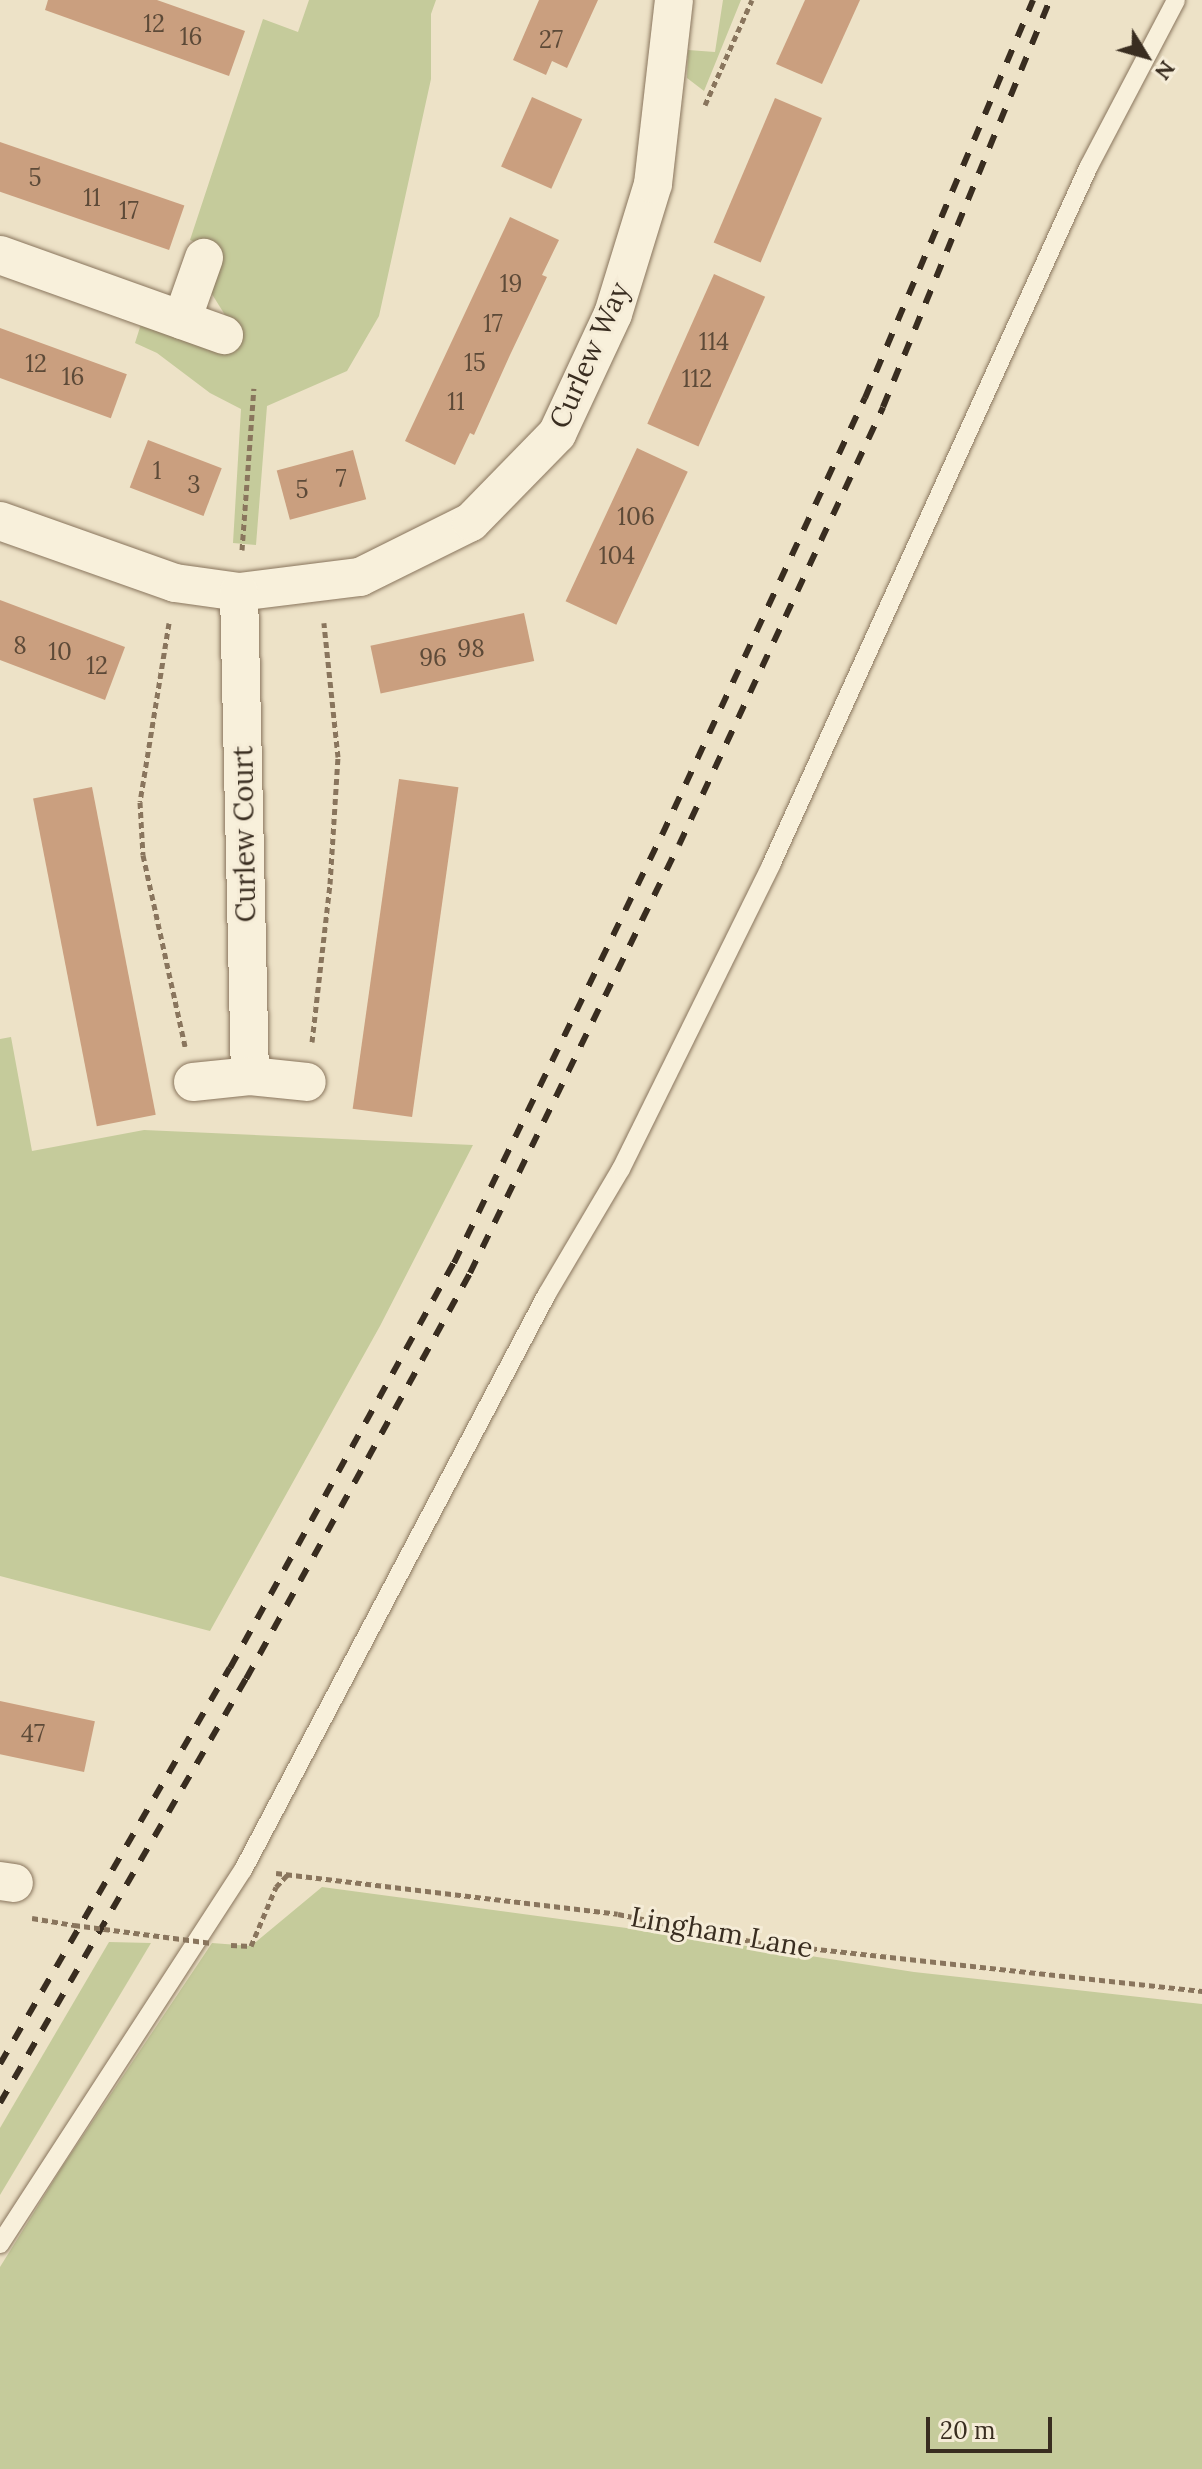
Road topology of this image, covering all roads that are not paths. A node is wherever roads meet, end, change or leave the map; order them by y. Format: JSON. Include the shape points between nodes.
{"nodes":[{"id":1,"x":674,"y":0,"type":"edge"},
{"id":2,"x":1176,"y":0,"type":"edge"},
{"id":3,"x":0,"y":255,"type":"edge"},
{"id":4,"x":204,"y":258,"type":"dead end"},
{"id":5,"x":182,"y":320,"type":"junction"},
{"id":6,"x":224,"y":335,"type":"dead end"},
{"id":7,"x":0,"y":521,"type":"edge"},
{"id":8,"x":239,"y":592,"type":"junction"},
{"id":9,"x":250,"y":1076,"type":"junction"},
{"id":10,"x":193,"y":1082,"type":"road end"},
{"id":11,"x":307,"y":1082,"type":"road end"},
{"id":12,"x":0,"y":2244,"type":"edge"}],
"edges":[{"from":1,"to":8,"type":"street","name":"Curlew Way","via":[[653,184],[613,314],[557,434],[471,522],[360,577]]},
{"from":2,"to":12,"type":"lane","via":[[1089,166],[771,865],[621,1169],[547,1294],[243,1870]]},
{"from":3,"to":5,"type":"street"},
{"from":4,"to":5,"type":"street"},
{"from":5,"to":6,"type":"street"},
{"from":7,"to":8,"type":"street","name":"Curlew Way","via":[[175,583]]},
{"from":8,"to":9,"type":"street","name":"Curlew Court"},
{"from":9,"to":10,"type":"street"},
{"from":9,"to":11,"type":"street"}]}
